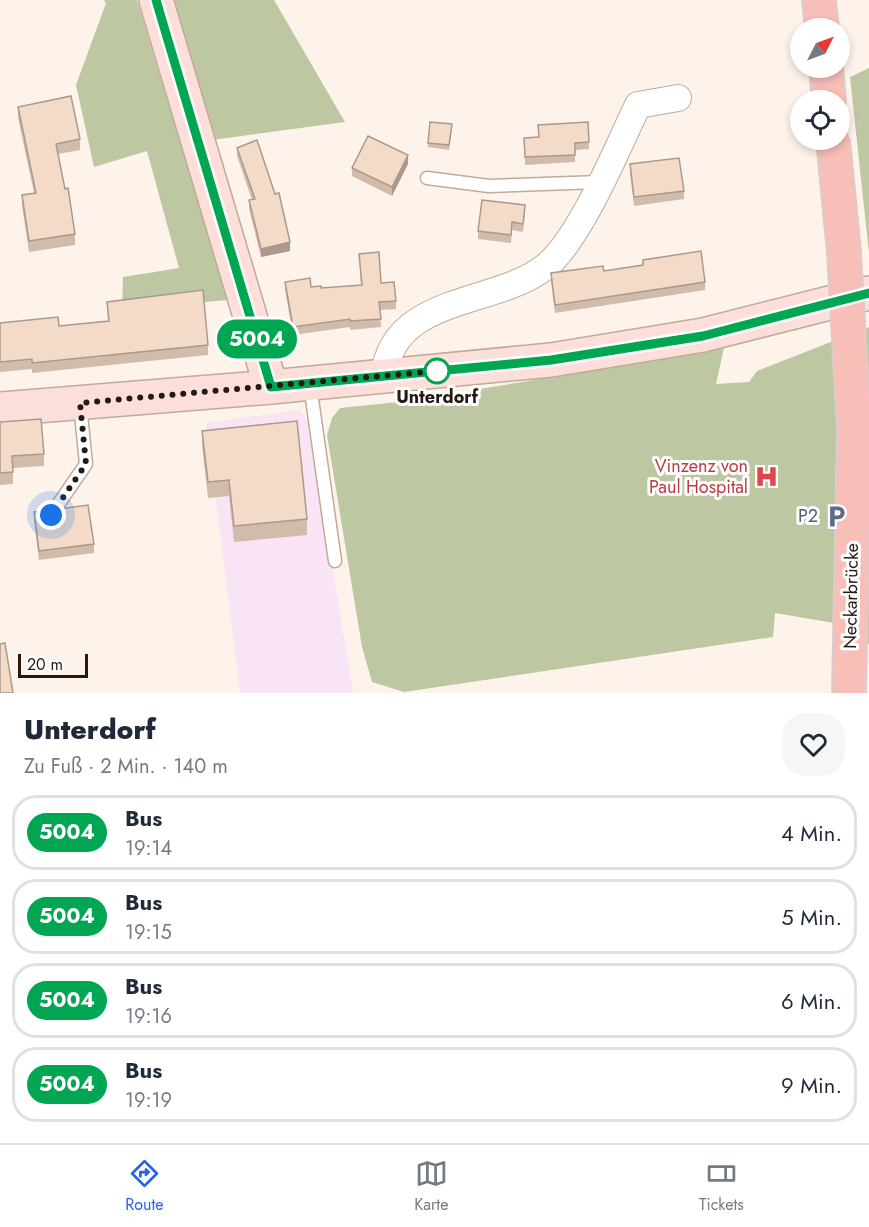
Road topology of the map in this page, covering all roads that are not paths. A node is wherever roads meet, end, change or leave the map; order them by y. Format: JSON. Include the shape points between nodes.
{"nodes":[{"id":1,"x":156,"y":0,"type":"edge"},
{"id":2,"x":819,"y":0,"type":"edge"},
{"id":3,"x":821,"y":18,"type":"edge"},
{"id":4,"x":678,"y":98,"type":"dead end"},
{"id":5,"x":834,"y":150,"type":"edge"},
{"id":6,"x":427,"y":178,"type":"dead end"},
{"id":7,"x":600,"y":182,"type":"junction"},
{"id":8,"x":869,"y":293,"type":"edge"},
{"id":9,"x":384,"y":376,"type":"junction"},
{"id":10,"x":310,"y":384,"type":"junction"},
{"id":11,"x":271,"y":387,"type":"junction"},
{"id":12,"x":80,"y":403,"type":"junction"},
{"id":13,"x":0,"y":409,"type":"edge"},
{"id":14,"x":51,"y":515,"type":"edge"},
{"id":15,"x":335,"y":561,"type":"dead end"},
{"id":16,"x":849,"y":693,"type":"edge"}],
"edges":[{"from":1,"to":11,"type":"street"},
{"from":2,"to":3,"type":"main road"},
{"from":4,"to":7,"type":"street","via":[[638,105]]},
{"from":5,"to":16,"type":"main road","name":"Neckarbrücke","bridge":true,"via":[[854,428]]},
{"from":6,"to":7,"type":"lane","via":[[489,186]]},
{"from":7,"to":9,"type":"street","via":[[576,229],[546,267],[523,280],[441,309],[408,328],[395,340],[386,357]]},
{"from":8,"to":9,"type":"street","via":[[703,336],[551,360]]},
{"from":9,"to":10,"type":"street"},
{"from":10,"to":11,"type":"street"},
{"from":10,"to":15,"type":"lane"},
{"from":11,"to":12,"type":"street"},
{"from":12,"to":13,"type":"street"},
{"from":12,"to":14,"type":"lane","via":[[86,464]]}]}
